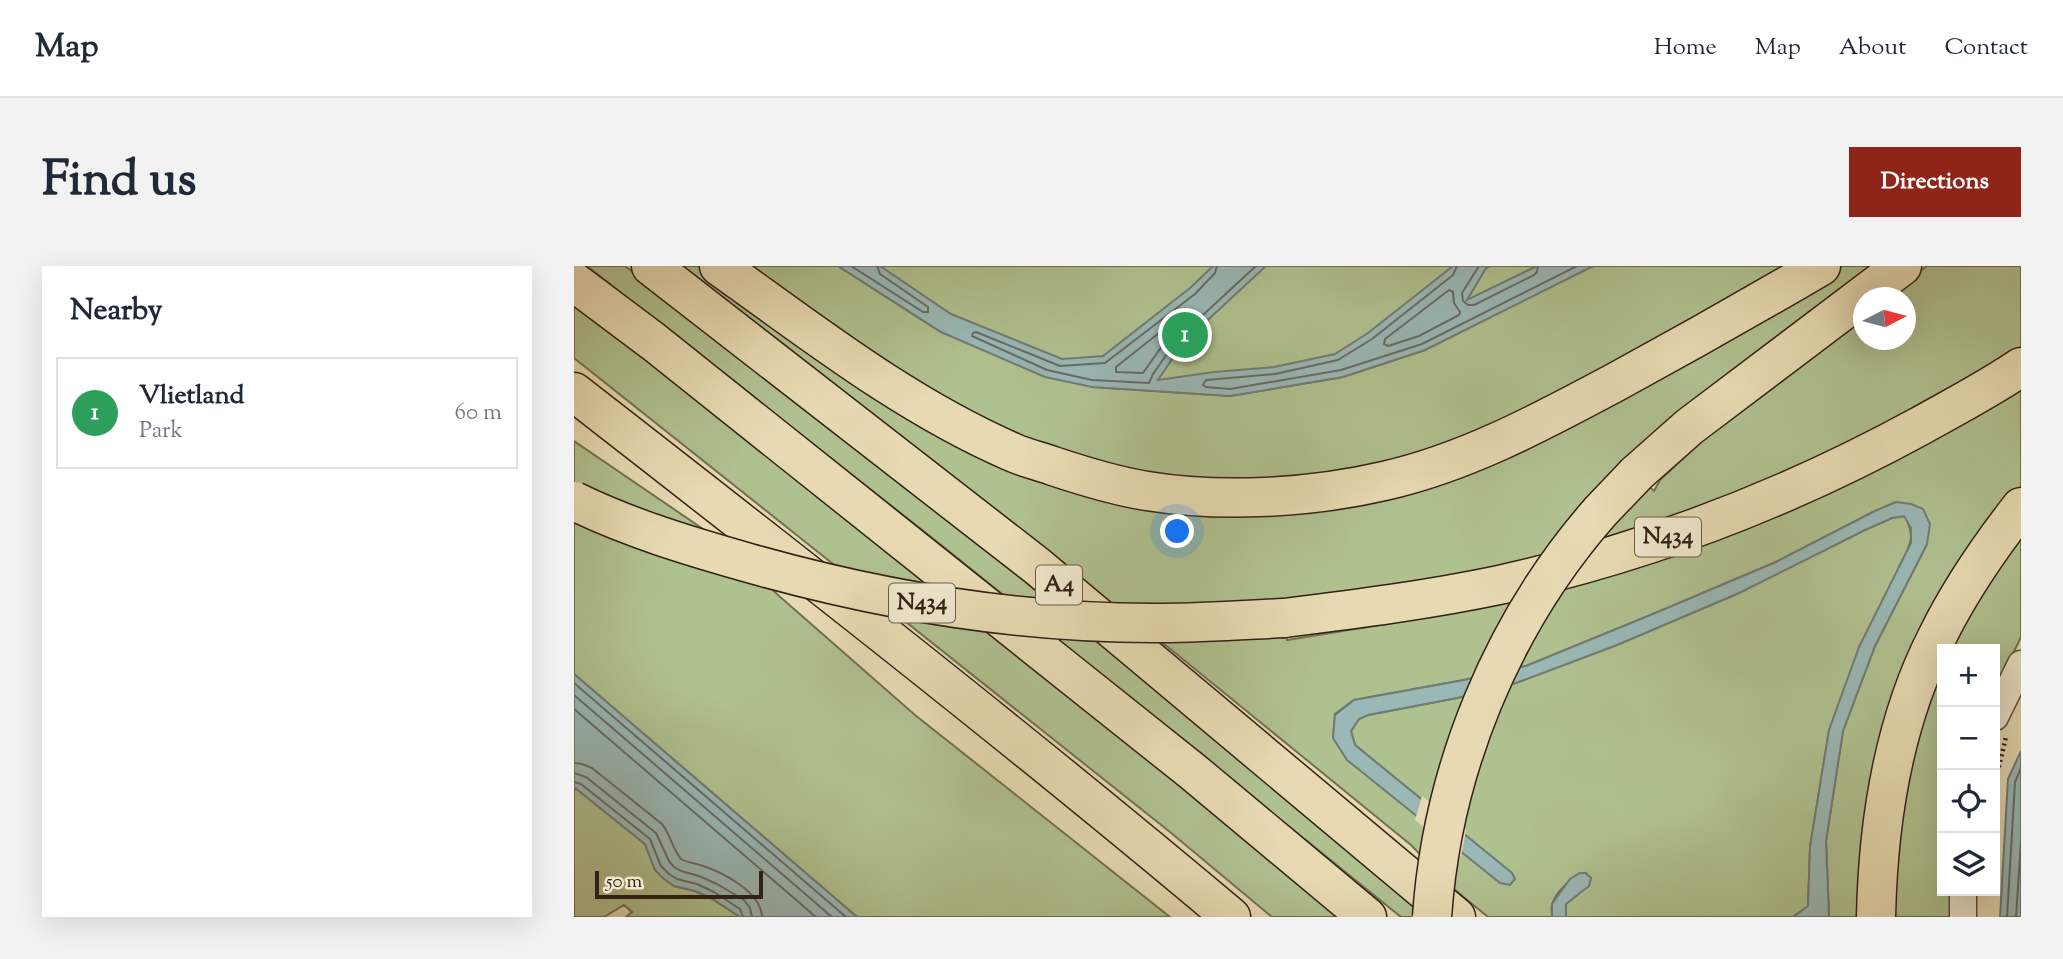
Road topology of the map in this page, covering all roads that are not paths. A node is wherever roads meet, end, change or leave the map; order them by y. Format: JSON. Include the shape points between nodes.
{"nodes":[{"id":1,"x":651,"y":266,"type":"edge"},
{"id":2,"x":719,"y":266,"type":"edge"},
{"id":3,"x":1821,"y":266,"type":"edge"},
{"id":4,"x":1902,"y":266,"type":"edge"},
{"id":5,"x":574,"y":282,"type":"edge"},
{"id":6,"x":2021,"y":367,"type":"edge"},
{"id":7,"x":574,"y":391,"type":"edge"},
{"id":8,"x":574,"y":500,"type":"edge"},
{"id":9,"x":2021,"y":507,"type":"edge"},
{"id":10,"x":2021,"y":664,"type":"edge"},
{"id":11,"x":2001,"y":723,"type":"edge"},
{"id":12,"x":1963,"y":896,"type":"edge"},
{"id":13,"x":1231,"y":917,"type":"edge"},
{"id":14,"x":1367,"y":917,"type":"edge"},
{"id":15,"x":1432,"y":917,"type":"edge"},
{"id":16,"x":1456,"y":917,"type":"edge"},
{"id":17,"x":1876,"y":917,"type":"edge"},
{"id":18,"x":1964,"y":917,"type":"edge"}],
"edges":[{"from":1,"to":16,"type":"highway","number":"A4","via":[[1037,566]]},
{"from":2,"to":3,"type":"highway","via":[[880,380],[1014,453],[1145,491],[1241,498],[1386,481],[1475,452],[1609,386]]},
{"from":4,"to":15,"type":"highway","number":"N434","bridge":true,"via":[[1689,427],[1636,474],[1598,514],[1551,578],[1506,652],[1459,770],[1439,854]]},
{"from":5,"to":14,"type":"highway","number":"A4","via":[[1192,771]]},
{"from":6,"to":8,"type":"highway","number":"N434","bridge":true,"via":[[1863,457],[1756,506],[1684,531],[1607,557],[1501,584],[1408,603],[1284,618],[1162,623],[1032,618],[928,604],[849,589],[720,555]]},
{"from":7,"to":13,"type":"highway"},
{"from":9,"to":17,"type":"highway","via":[[1961,592],[1921,673],[1892,766],[1882,825]]},
{"from":10,"to":11,"type":"street"},
{"from":12,"to":18,"type":"street"}]}
